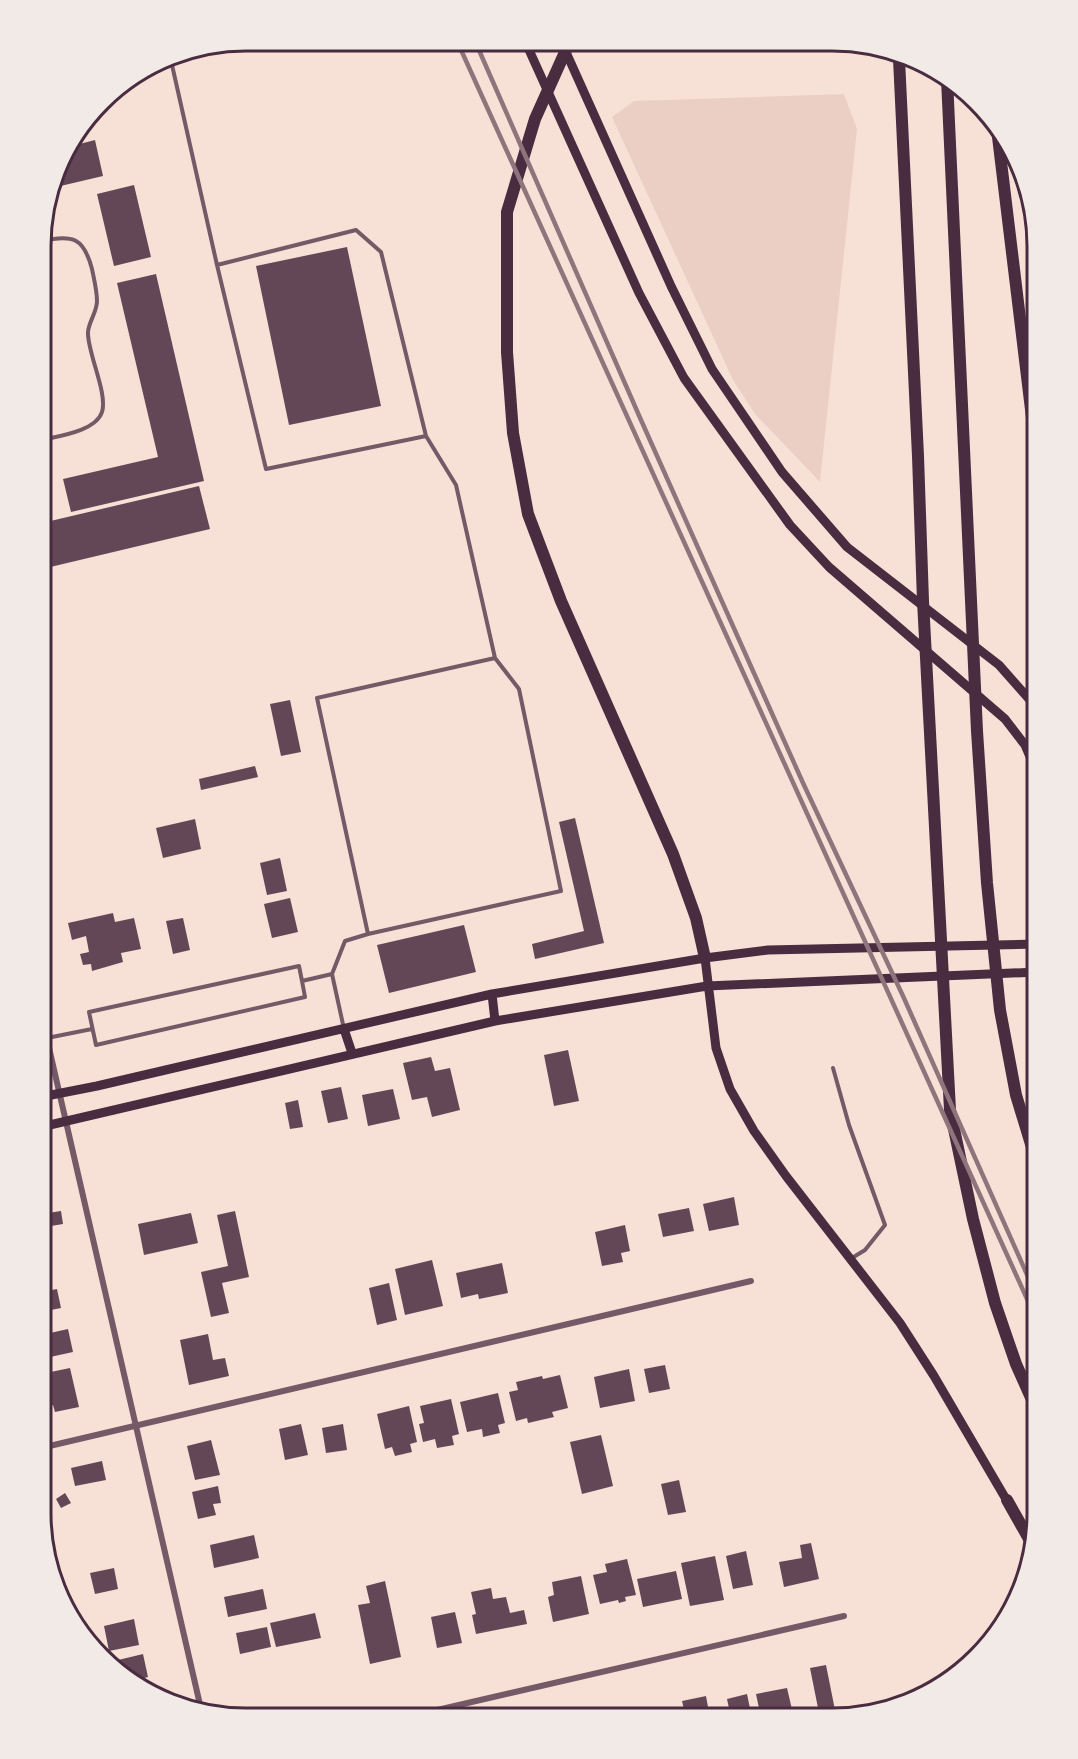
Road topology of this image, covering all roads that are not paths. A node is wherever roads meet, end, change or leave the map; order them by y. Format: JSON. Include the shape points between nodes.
{"nodes":[{"id":1,"x":530,"y":51,"type":"edge"},
{"id":2,"x":565,"y":51,"type":"edge"},
{"id":3,"x":566,"y":51,"type":"edge"},
{"id":4,"x":899,"y":64,"type":"edge"},
{"id":5,"x":172,"y":66,"type":"edge"},
{"id":6,"x":947,"y":89,"type":"edge"},
{"id":7,"x":999,"y":146,"type":"edge"},
{"id":8,"x":52,"y":239,"type":"edge"},
{"id":9,"x":217,"y":265,"type":"junction"},
{"id":10,"x":1027,"y":376,"type":"edge"},
{"id":11,"x":426,"y":436,"type":"junction"},
{"id":12,"x":51,"y":438,"type":"edge"},
{"id":13,"x":495,"y":658,"type":"junction"},
{"id":14,"x":1027,"y":697,"type":"edge"},
{"id":15,"x":1027,"y":750,"type":"edge"},
{"id":16,"x":368,"y":934,"type":"junction"},
{"id":17,"x":1027,"y":944,"type":"edge"},
{"id":18,"x":705,"y":958,"type":"junction"},
{"id":19,"x":1027,"y":972,"type":"edge"},
{"id":20,"x":332,"y":974,"type":"junction"},
{"id":21,"x":302,"y":981,"type":"junction"},
{"id":22,"x":707,"y":986,"type":"junction"},
{"id":23,"x":492,"y":994,"type":"junction"},
{"id":24,"x":495,"y":1021,"type":"junction"},
{"id":25,"x":92,"y":1029,"type":"junction"},
{"id":26,"x":344,"y":1029,"type":"junction"},
{"id":27,"x":51,"y":1037,"type":"edge"},
{"id":28,"x":352,"y":1053,"type":"junction"},
{"id":29,"x":51,"y":1055,"type":"edge"},
{"id":30,"x":833,"y":1068,"type":"dead end"},
{"id":31,"x":60,"y":1094,"type":"junction"},
{"id":32,"x":51,"y":1095,"type":"edge"},
{"id":33,"x":66,"y":1121,"type":"junction"},
{"id":34,"x":51,"y":1125,"type":"edge"},
{"id":35,"x":1027,"y":1131,"type":"edge"},
{"id":36,"x":851,"y":1258,"type":"junction"},
{"id":37,"x":752,"y":1281,"type":"dead end"},
{"id":38,"x":1027,"y":1389,"type":"edge"},
{"id":39,"x":136,"y":1426,"type":"junction"},
{"id":40,"x":51,"y":1446,"type":"edge"},
{"id":41,"x":1007,"y":1500,"type":"junction"},
{"id":42,"x":1026,"y":1533,"type":"edge"},
{"id":43,"x":1025,"y":1538,"type":"edge"},
{"id":44,"x":844,"y":1616,"type":"dead end"},
{"id":45,"x":199,"y":1702,"type":"edge"},
{"id":46,"x":446,"y":1708,"type":"edge"}],
"edges":[{"from":1,"to":15,"type":"main road","via":[[639,293],[684,378],[790,525],[829,567],[1005,719]]},
{"from":2,"to":14,"type":"main road","via":[[711,369],[782,472],[847,546],[999,665]]},
{"from":3,"to":18,"type":"highway","via":[[535,119],[507,212],[507,352],[513,433],[528,514],[561,601],[673,854],[696,918]]},
{"from":4,"to":38,"type":"highway","via":[[950,1110],[995,1303]]},
{"from":5,"to":9,"type":"lane"},
{"from":6,"to":35,"type":"highway","via":[[987,883],[999,1010]]},
{"from":7,"to":10,"type":"highway"},
{"from":8,"to":12,"type":"lane","via":[[72,238],[88,254],[97,301],[88,332],[102,412],[84,429]]},
{"from":9,"to":11,"type":"lane","via":[[356,230],[381,252]]},
{"from":9,"to":11,"type":"lane","via":[[266,469]]},
{"from":11,"to":13,"type":"lane","via":[[456,485]]},
{"from":13,"to":16,"type":"lane","via":[[317,698]]},
{"from":13,"to":16,"type":"lane","via":[[519,689],[561,891]]},
{"from":16,"to":20,"type":"lane","via":[[345,941]]},
{"from":17,"to":18,"type":"main road","via":[[768,950]]},
{"from":18,"to":22,"type":"main road"},
{"from":18,"to":23,"type":"main road"},
{"from":19,"to":22,"type":"main road"},
{"from":20,"to":21,"type":"lane"},
{"from":20,"to":26,"type":"lane"},
{"from":21,"to":25,"type":"lane","via":[[305,997],[96,1045]]},
{"from":21,"to":25,"type":"lane","via":[[299,966],[89,1012]]},
{"from":22,"to":24,"type":"main road"},
{"from":22,"to":36,"type":"main road","via":[[716,1048],[730,1089],[754,1131]]},
{"from":23,"to":24,"type":"main road"},
{"from":23,"to":26,"type":"main road"},
{"from":24,"to":28,"type":"main road"},
{"from":25,"to":27,"type":"lane"},
{"from":26,"to":28,"type":"main road"},
{"from":26,"to":31,"type":"main road"},
{"from":28,"to":33,"type":"main road"},
{"from":29,"to":31,"type":"street"},
{"from":30,"to":36,"type":"lane","via":[[885,1226],[864,1250]]},
{"from":31,"to":32,"type":"main road"},
{"from":31,"to":33,"type":"street"},
{"from":33,"to":34,"type":"main road"},
{"from":33,"to":39,"type":"street"},
{"from":36,"to":41,"type":"main road","via":[[900,1323]]},
{"from":37,"to":39,"type":"street"},
{"from":39,"to":40,"type":"street"},
{"from":39,"to":45,"type":"street"},
{"from":41,"to":42,"type":"highway"},
{"from":41,"to":43,"type":"main road"},
{"from":44,"to":46,"type":"street"}]}
